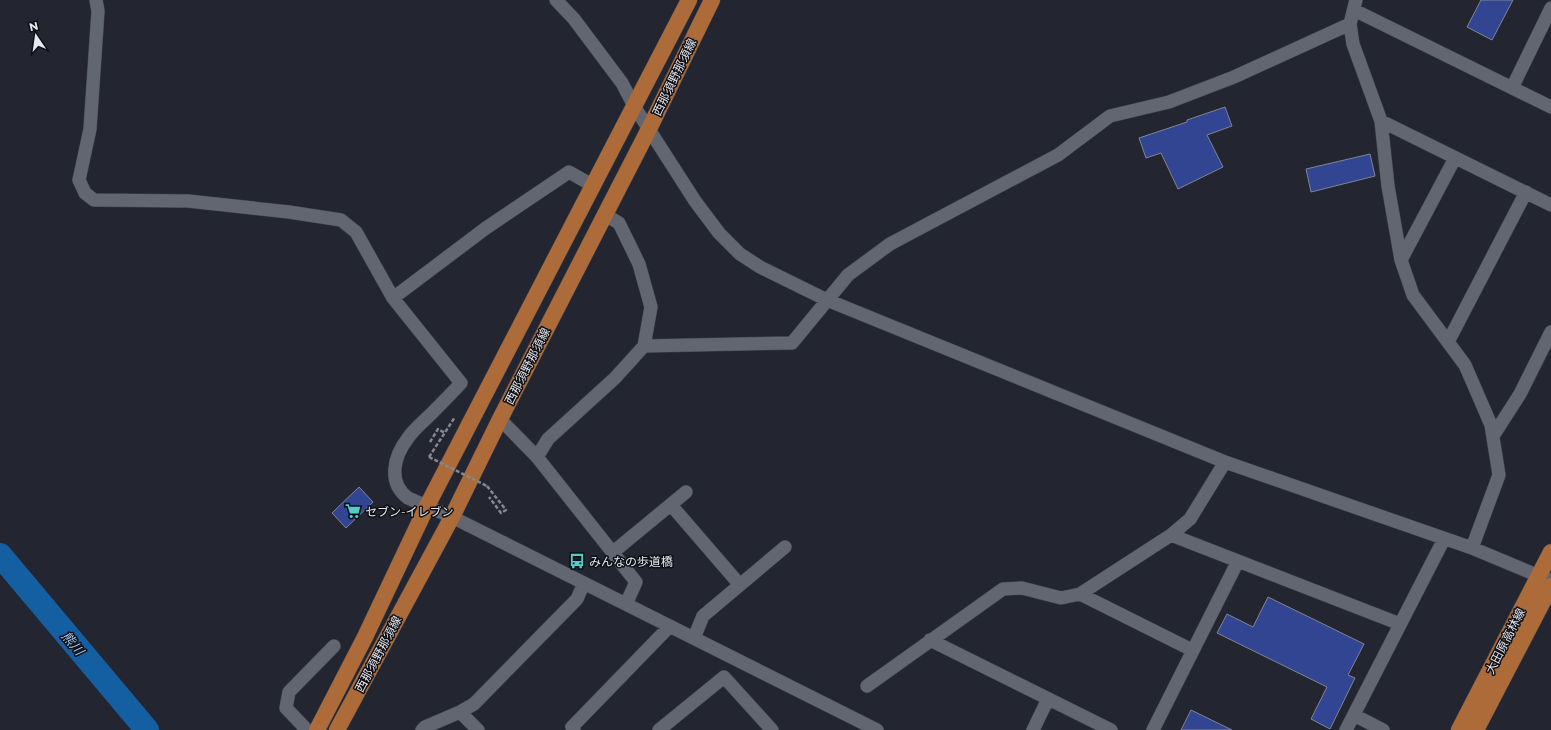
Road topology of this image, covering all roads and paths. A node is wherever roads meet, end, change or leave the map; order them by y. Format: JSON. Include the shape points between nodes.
{"nodes":[{"id":1,"x":96,"y":0,"type":"edge"},
{"id":2,"x":556,"y":0,"type":"edge"},
{"id":3,"x":689,"y":0,"type":"edge"},
{"id":4,"x":712,"y":0,"type":"edge"},
{"id":5,"x":1355,"y":5,"type":"edge"},
{"id":6,"x":1551,"y":8,"type":"edge"},
{"id":7,"x":1350,"y":24,"type":"junction"},
{"id":8,"x":1512,"y":88,"type":"junction"},
{"id":9,"x":634,"y":106,"type":"junction"},
{"id":10,"x":1551,"y":107,"type":"edge"},
{"id":11,"x":1381,"y":121,"type":"junction"},
{"id":12,"x":649,"y":129,"type":"junction"},
{"id":13,"x":1455,"y":158,"type":"junction"},
{"id":14,"x":592,"y":185,"type":"junction"},
{"id":15,"x":1526,"y":192,"type":"junction"},
{"id":16,"x":1551,"y":205,"type":"edge"},
{"id":17,"x":605,"y":215,"type":"junction"},
{"id":18,"x":1401,"y":260,"type":"junction"},
{"id":19,"x":393,"y":298,"type":"junction"},
{"id":20,"x":827,"y":300,"type":"junction"},
{"id":21,"x":1551,"y":332,"type":"edge"},
{"id":22,"x":1448,"y":342,"type":"junction"},
{"id":23,"x":644,"y":346,"type":"junction"},
{"id":24,"x":455,"y":417,"type":"dead end"},
{"id":25,"x":500,"y":419,"type":"junction"},
{"id":26,"x":444,"y":433,"type":"junction"},
{"id":27,"x":1493,"y":436,"type":"junction"},
{"id":28,"x":430,"y":442,"type":"dead end"},
{"id":29,"x":537,"y":456,"type":"junction"},
{"id":30,"x":1225,"y":462,"type":"junction"},
{"id":31,"x":686,"y":492,"type":"dead end"},
{"id":32,"x":489,"y":497,"type":"dead end"},
{"id":33,"x":671,"y":505,"type":"junction"},
{"id":34,"x":426,"y":506,"type":"junction"},
{"id":35,"x":452,"y":517,"type":"junction"},
{"id":36,"x":1171,"y":535,"type":"junction"},
{"id":37,"x":1444,"y":539,"type":"junction"},
{"id":38,"x":785,"y":548,"type":"dead end"},
{"id":39,"x":1472,"y":548,"type":"junction"},
{"id":40,"x":1551,"y":552,"type":"edge"},
{"id":41,"x":612,"y":553,"type":"junction"},
{"id":42,"x":1238,"y":561,"type":"junction"},
{"id":43,"x":1547,"y":581,"type":"edge"},
{"id":44,"x":584,"y":583,"type":"junction"},
{"id":45,"x":740,"y":585,"type":"junction"},
{"id":46,"x":1080,"y":594,"type":"junction"},
{"id":47,"x":626,"y":604,"type":"junction"},
{"id":48,"x":1400,"y":624,"type":"junction"},
{"id":49,"x":670,"y":626,"type":"junction"},
{"id":50,"x":694,"y":638,"type":"junction"},
{"id":51,"x":930,"y":640,"type":"junction"},
{"id":52,"x":334,"y":646,"type":"dead end"},
{"id":53,"x":1192,"y":650,"type":"junction"},
{"id":54,"x":867,"y":686,"type":"dead end"},
{"id":55,"x":1048,"y":699,"type":"junction"},
{"id":56,"x":460,"y":712,"type":"junction"},
{"id":57,"x":1354,"y":715,"type":"junction"},
{"id":58,"x":307,"y":730,"type":"edge"},
{"id":59,"x":317,"y":730,"type":"edge"},
{"id":60,"x":337,"y":730,"type":"edge"},
{"id":61,"x":422,"y":730,"type":"edge"},
{"id":62,"x":478,"y":730,"type":"edge"},
{"id":63,"x":574,"y":730,"type":"edge"},
{"id":64,"x":659,"y":730,"type":"edge"},
{"id":65,"x":772,"y":730,"type":"edge"},
{"id":66,"x":877,"y":730,"type":"edge"},
{"id":67,"x":1033,"y":730,"type":"edge"},
{"id":68,"x":1111,"y":730,"type":"edge"},
{"id":69,"x":1153,"y":730,"type":"edge"},
{"id":70,"x":1346,"y":730,"type":"edge"},
{"id":71,"x":1383,"y":730,"type":"edge"},
{"id":72,"x":1459,"y":730,"type":"edge"},
{"id":73,"x":1476,"y":730,"type":"edge"}],
"edges":[{"from":1,"to":19,"type":"street","via":[[98,11],[90,129],[79,180],[85,193],[94,200],[188,201],[341,220],[356,232]]},
{"from":2,"to":9,"type":"street","via":[[574,19],[622,83]]},
{"from":3,"to":9,"type":"main road","name":"西那須野那須線"},
{"from":4,"to":12,"type":"main road","name":"西那須野那須線"},
{"from":5,"to":7,"type":"street"},
{"from":5,"to":8,"type":"street"},
{"from":6,"to":8,"type":"street"},
{"from":7,"to":11,"type":"street","via":[[1353,44]]},
{"from":7,"to":20,"type":"street","via":[[1234,77],[1169,102],[1110,116],[1058,155],[890,244],[848,275]]},
{"from":8,"to":10,"type":"street"},
{"from":9,"to":12,"type":"street"},
{"from":9,"to":14,"type":"main road","name":"西那須野那須線"},
{"from":11,"to":13,"type":"street"},
{"from":11,"to":18,"type":"street","via":[[1388,186]]},
{"from":12,"to":17,"type":"main road","name":"西那須野那須線"},
{"from":12,"to":20,"type":"street","via":[[695,201],[719,233],[740,254],[760,267]]},
{"from":13,"to":15,"type":"street"},
{"from":13,"to":18,"type":"street"},
{"from":14,"to":19,"type":"street","via":[[569,172],[486,228]]},
{"from":14,"to":34,"type":"main road","name":"西那須野那須線"},
{"from":15,"to":16,"type":"street"},
{"from":15,"to":22,"type":"street"},
{"from":17,"to":23,"type":"street","via":[[619,223],[639,264],[651,307]]},
{"from":17,"to":25,"type":"main road","name":"西那須野那須線"},
{"from":18,"to":22,"type":"street","via":[[1413,295]]},
{"from":19,"to":34,"type":"street","via":[[461,383],[408,438],[394,468],[399,489],[408,498]]},
{"from":20,"to":23,"type":"street","via":[[792,343]]},
{"from":20,"to":30,"type":"street"},
{"from":21,"to":27,"type":"street","via":[[1520,394]]},
{"from":22,"to":27,"type":"street","via":[[1465,365],[1491,425]]},
{"from":23,"to":29,"type":"street","via":[[615,378],[548,439]]},
{"from":24,"to":26,"type":"path"},
{"from":25,"to":29,"type":"street"},
{"from":25,"to":35,"type":"main road","name":"西那須野那須線"},
{"from":26,"to":28,"type":"path","via":[[438,430]]},
{"from":26,"to":32,"type":"path","bridge":true,"via":[[429,457],[487,486],[506,510],[501,513]]},
{"from":27,"to":39,"type":"street","via":[[1499,475]]},
{"from":29,"to":41,"type":"street"},
{"from":30,"to":36,"type":"street","via":[[1190,519]]},
{"from":30,"to":37,"type":"street"},
{"from":31,"to":33,"type":"street"},
{"from":33,"to":41,"type":"street"},
{"from":33,"to":45,"type":"street"},
{"from":34,"to":35,"type":"street"},
{"from":34,"to":59,"type":"main road","name":"西那須野那須線","via":[[365,637]]},
{"from":35,"to":44,"type":"street"},
{"from":35,"to":60,"type":"main road","name":"西那須野那須線"},
{"from":36,"to":42,"type":"street"},
{"from":36,"to":46,"type":"street"},
{"from":37,"to":39,"type":"street"},
{"from":37,"to":48,"type":"street"},
{"from":38,"to":45,"type":"street"},
{"from":39,"to":43,"type":"street"},
{"from":40,"to":43,"type":"main road","name":"大田原高林線"},
{"from":41,"to":47,"type":"street","via":[[636,582]]},
{"from":42,"to":48,"type":"street"},
{"from":42,"to":53,"type":"street"},
{"from":43,"to":72,"type":"main road","name":"大田原高林線"},
{"from":43,"to":73,"type":"main road","name":"大田原高林線"},
{"from":44,"to":47,"type":"street"},
{"from":44,"to":56,"type":"street","via":[[577,599],[474,704]]},
{"from":45,"to":50,"type":"street","via":[[703,616]]},
{"from":46,"to":51,"type":"street","via":[[1061,598],[1022,588],[1003,589]]},
{"from":46,"to":53,"type":"street"},
{"from":47,"to":49,"type":"street"},
{"from":48,"to":57,"type":"street"},
{"from":49,"to":50,"type":"street"},
{"from":49,"to":63,"type":"street","via":[[572,727]]},
{"from":50,"to":66,"type":"street"},
{"from":51,"to":54,"type":"street"},
{"from":51,"to":55,"type":"street"},
{"from":52,"to":58,"type":"street","via":[[289,692],[286,708]]},
{"from":53,"to":69,"type":"street"},
{"from":55,"to":67,"type":"street"},
{"from":55,"to":68,"type":"street"},
{"from":56,"to":61,"type":"street"},
{"from":56,"to":62,"type":"street"},
{"from":57,"to":70,"type":"street"},
{"from":57,"to":71,"type":"street"},
{"from":64,"to":65,"type":"street","via":[[724,677]]}]}
